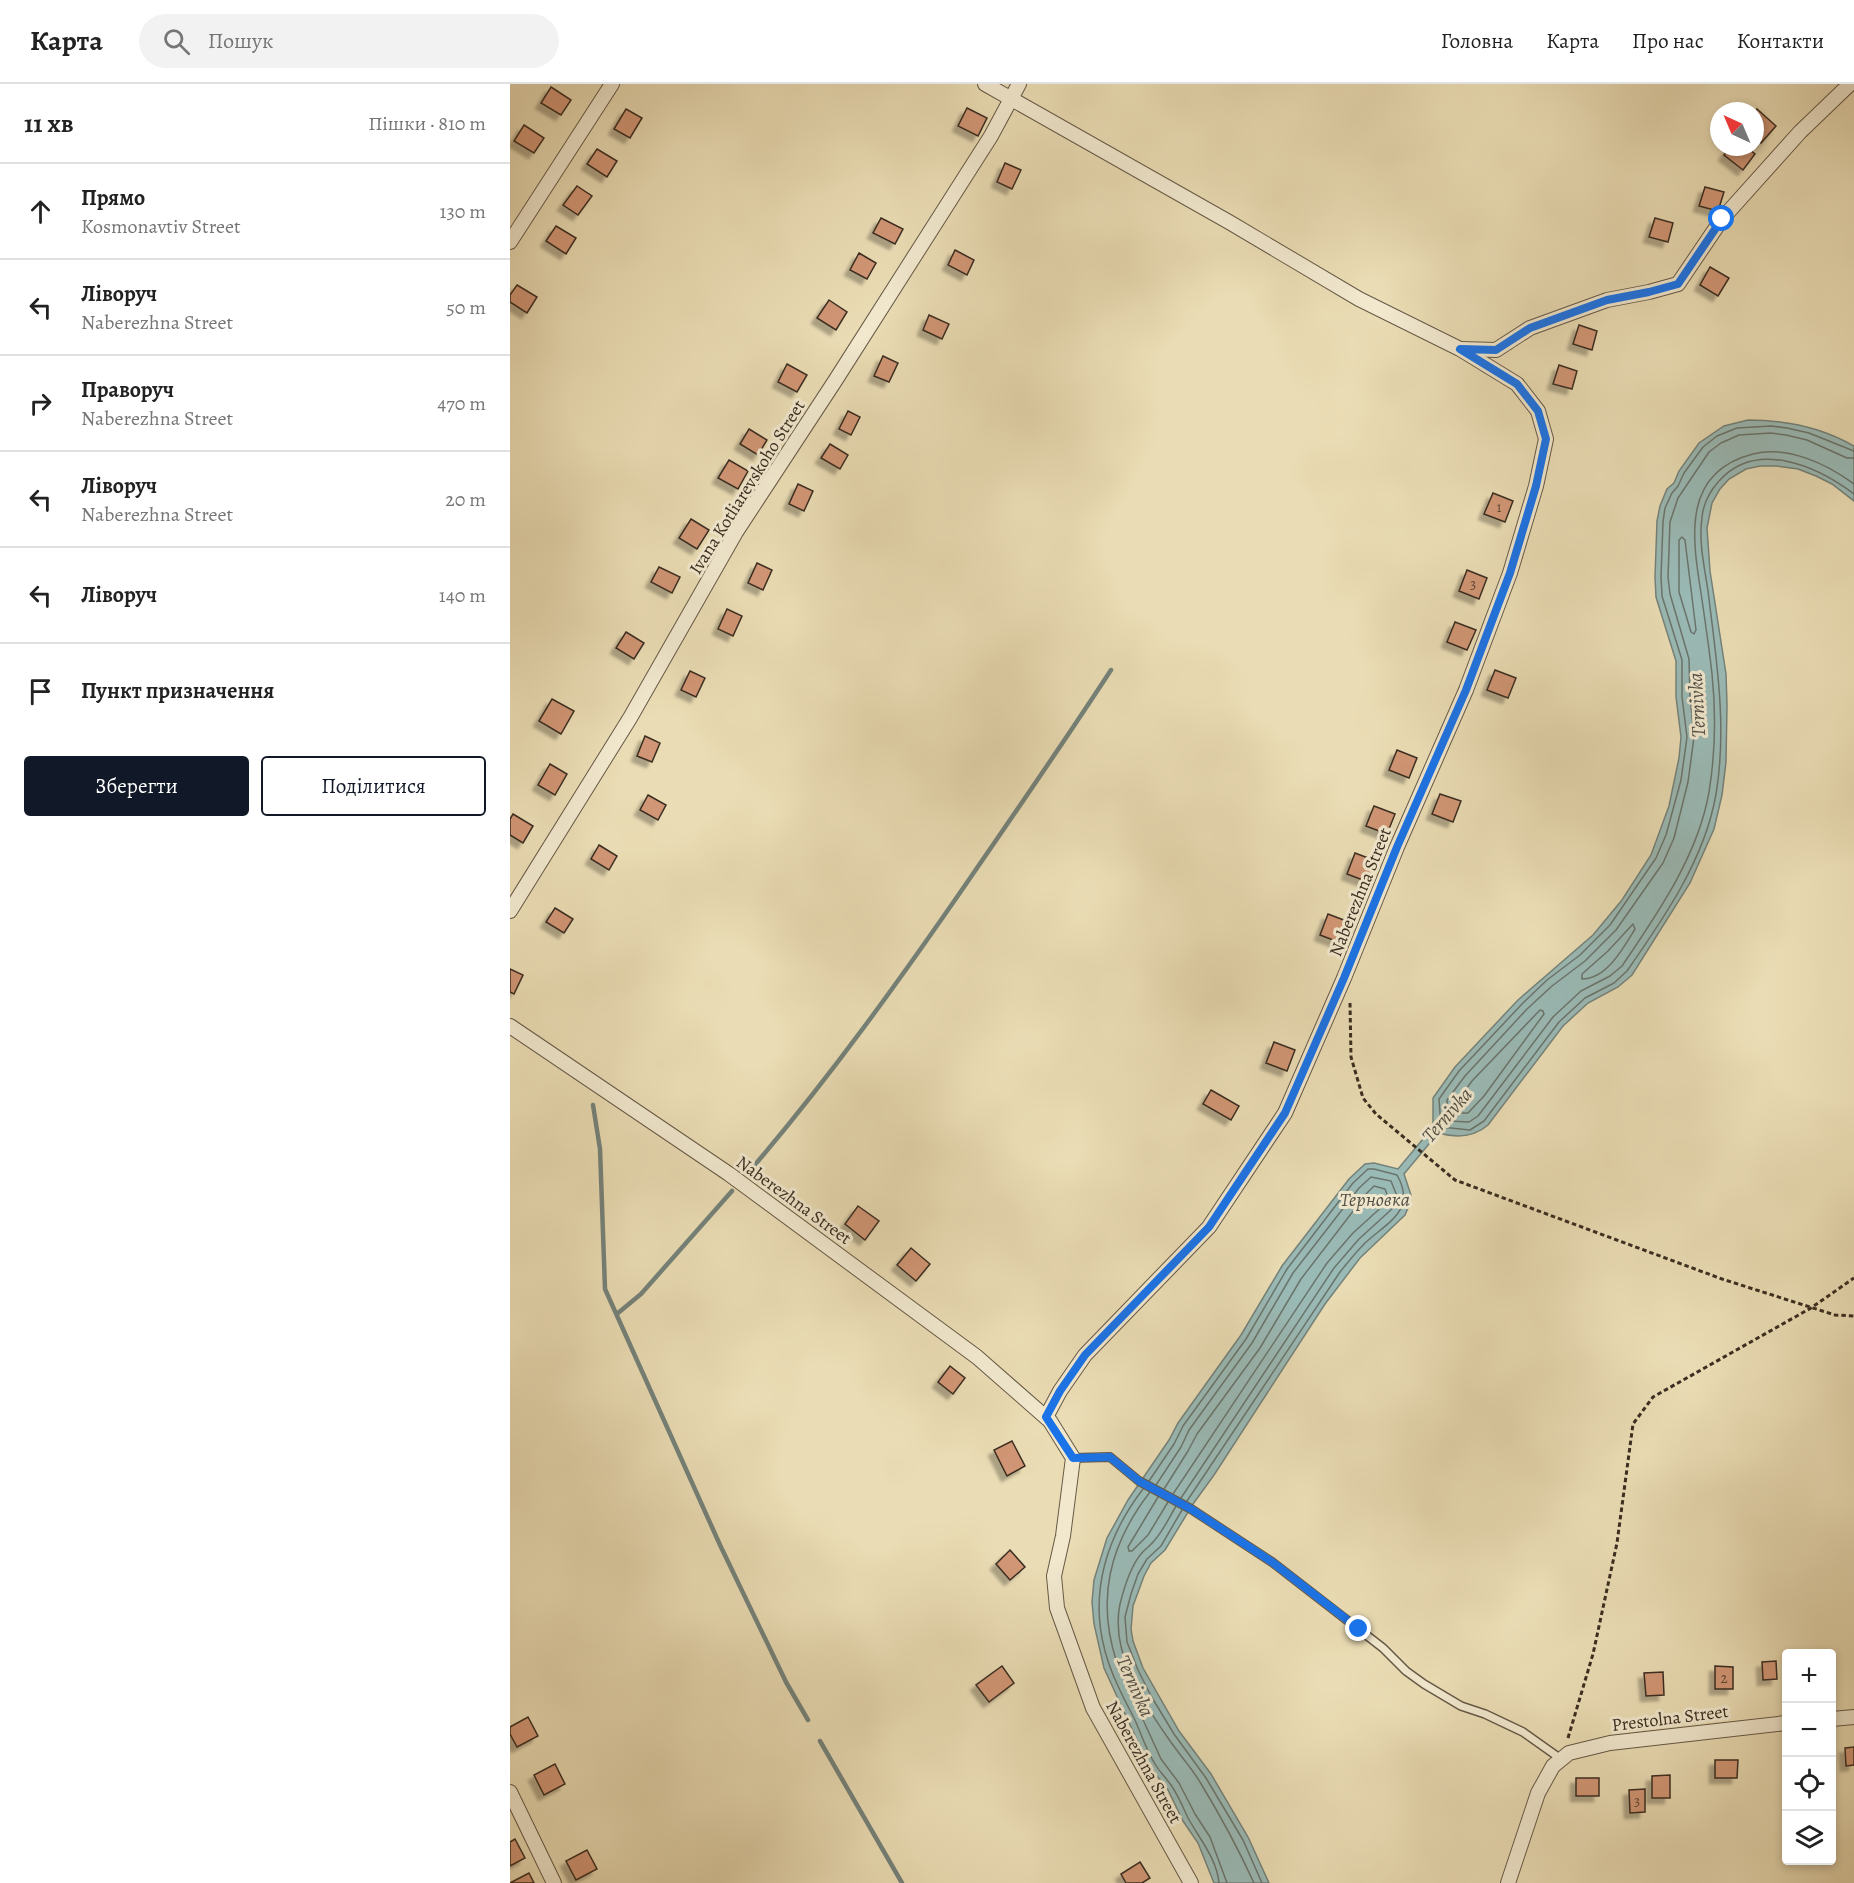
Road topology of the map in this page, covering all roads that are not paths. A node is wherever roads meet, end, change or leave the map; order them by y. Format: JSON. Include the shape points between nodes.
{"nodes":[{"id":1,"x":612,"y":84,"type":"edge"},
{"id":2,"x":985,"y":84,"type":"edge"},
{"id":3,"x":1019,"y":84,"type":"edge"},
{"id":4,"x":1850,"y":84,"type":"edge"},
{"id":5,"x":1011,"y":100,"type":"junction"},
{"id":6,"x":510,"y":242,"type":"edge"},
{"id":7,"x":1460,"y":349,"type":"junction"},
{"id":8,"x":510,"y":911,"type":"edge"},
{"id":9,"x":510,"y":1026,"type":"edge"},
{"id":10,"x":1046,"y":1417,"type":"junction"},
{"id":11,"x":1073,"y":1458,"type":"junction"},
{"id":12,"x":1854,"y":1717,"type":"edge"},
{"id":13,"x":1836,"y":1719,"type":"edge"},
{"id":14,"x":1782,"y":1723,"type":"edge"},
{"id":15,"x":1561,"y":1759,"type":"junction"},
{"id":16,"x":510,"y":1792,"type":"edge"},
{"id":17,"x":554,"y":1883,"type":"edge"},
{"id":18,"x":1191,"y":1883,"type":"edge"},
{"id":19,"x":1508,"y":1883,"type":"edge"}],
"edges":[{"from":1,"to":6,"type":"street"},
{"from":2,"to":5,"type":"street","name":"Naberezhna Street"},
{"from":3,"to":5,"type":"street","name":"Ivana Kotliarevskoho Street"},
{"from":4,"to":7,"type":"street","via":[[1800,132],[1722,219],[1678,284],[1607,300],[1530,328],[1496,350]]},
{"from":5,"to":7,"type":"street","name":"Naberezhna Street","via":[[1359,299]]},
{"from":5,"to":8,"type":"street","name":"Ivana Kotliarevskoho Street","via":[[736,532],[630,718]]},
{"from":7,"to":10,"type":"street","name":"Naberezhna Street","via":[[1517,384],[1538,411],[1546,439],[1510,573],[1466,690],[1285,1113],[1209,1227],[1085,1355]]},
{"from":9,"to":10,"type":"street","name":"Naberezhna Street","via":[[729,1174],[977,1357]]},
{"from":10,"to":11,"type":"street","name":"Naberezhna Street"},
{"from":11,"to":15,"type":"lane","via":[[1110,1457],[1139,1481],[1191,1509],[1272,1562],[1424,1684],[1461,1706],[1523,1732]]},
{"from":11,"to":18,"type":"street","name":"Naberezhna Street","via":[[1054,1576],[1057,1608],[1093,1708]]},
{"from":12,"to":13,"type":"street"},
{"from":14,"to":15,"type":"street","name":"Prestolna Street","via":[[1610,1743],[1569,1753]]},
{"from":15,"to":19,"type":"street","via":[[1538,1793]]},
{"from":16,"to":17,"type":"street"}]}
